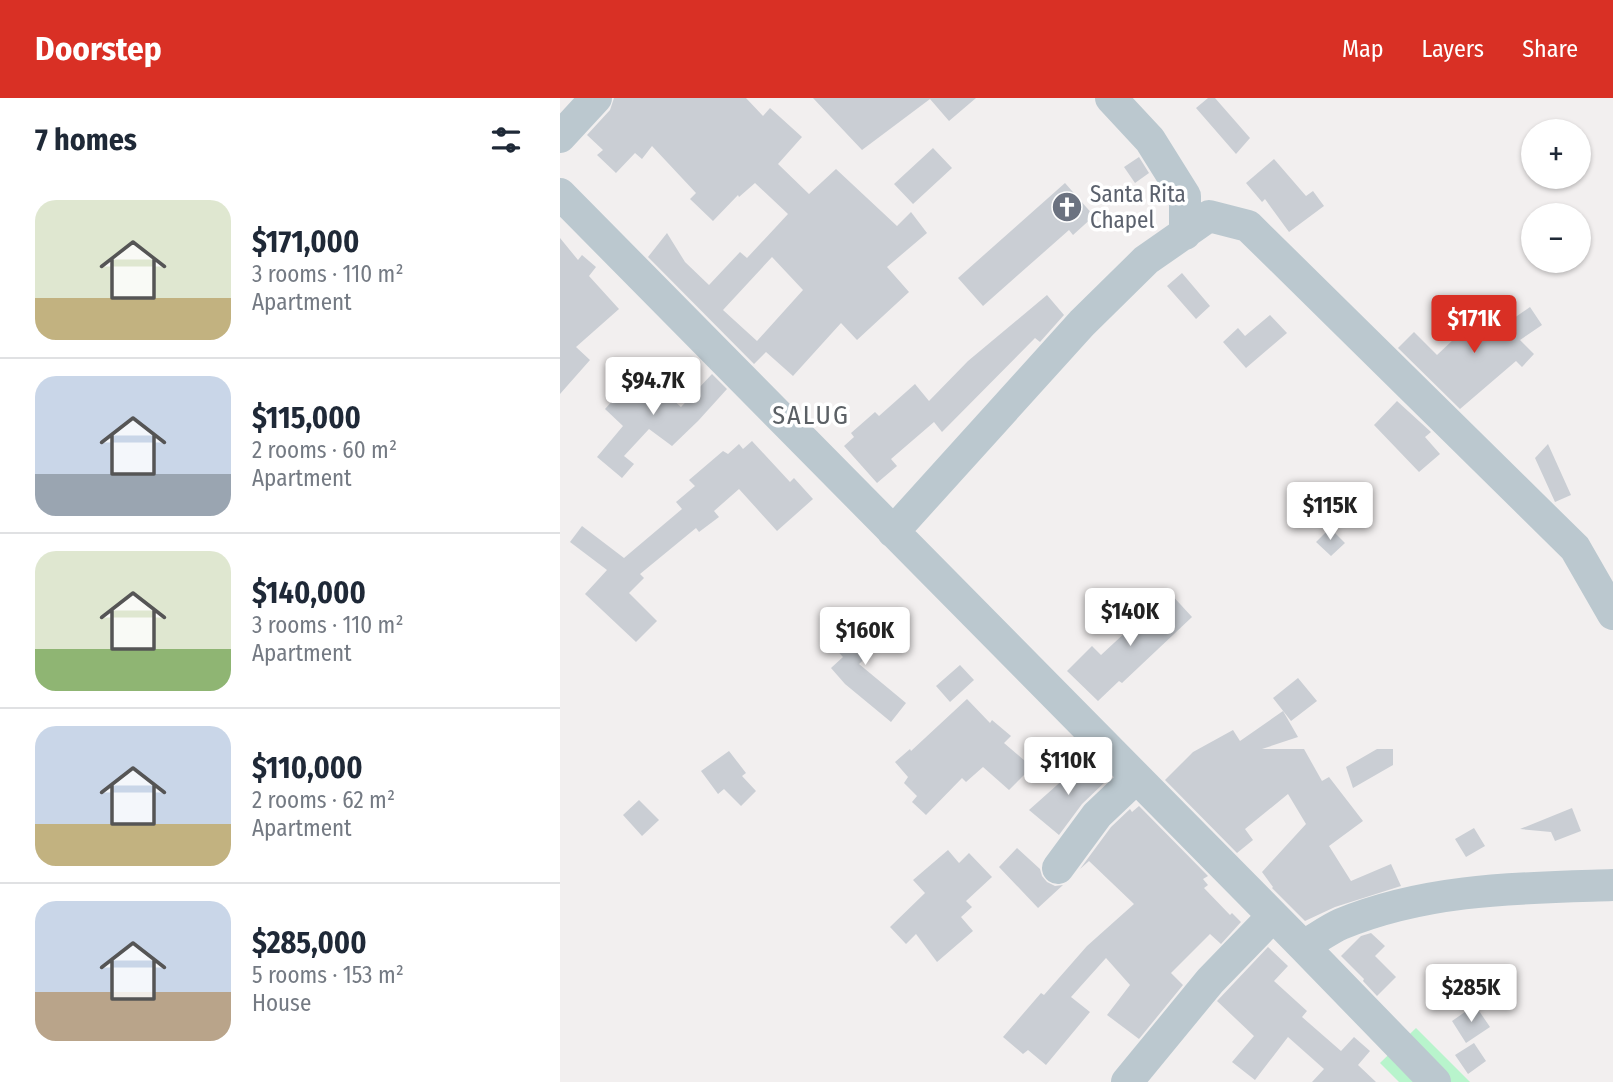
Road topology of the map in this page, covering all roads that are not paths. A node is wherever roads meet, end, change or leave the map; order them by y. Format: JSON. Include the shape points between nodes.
{"nodes":[{"id":1,"x":596,"y":98,"type":"edge"},
{"id":2,"x":1111,"y":98,"type":"edge"},
{"id":3,"x":560,"y":137,"type":"edge"},
{"id":4,"x":560,"y":194,"type":"edge"},
{"id":5,"x":1185,"y":234,"type":"junction"},
{"id":6,"x":893,"y":532,"type":"junction"},
{"id":7,"x":1613,"y":614,"type":"edge"},
{"id":8,"x":1136,"y":778,"type":"junction"},
{"id":9,"x":1058,"y":868,"type":"dead end"},
{"id":10,"x":1613,"y":885,"type":"edge"},
{"id":11,"x":1273,"y":916,"type":"junction"},
{"id":12,"x":1303,"y":946,"type":"junction"},
{"id":13,"x":1127,"y":1082,"type":"edge"},
{"id":14,"x":1435,"y":1082,"type":"edge"}],
"edges":[{"from":1,"to":3,"type":"street"},
{"from":2,"to":5,"type":"street","via":[[1150,140],[1185,195]]},
{"from":4,"to":6,"type":"street"},
{"from":5,"to":6,"type":"street","via":[[1146,260],[1082,323]]},
{"from":5,"to":7,"type":"street","via":[[1209,216],[1248,226],[1576,548]]},
{"from":6,"to":8,"type":"street"},
{"from":8,"to":9,"type":"street","via":[[1097,816]]},
{"from":8,"to":11,"type":"street"},
{"from":10,"to":12,"type":"street","via":[[1495,889],[1419,900],[1340,925]]},
{"from":11,"to":12,"type":"street"},
{"from":11,"to":13,"type":"street","via":[[1210,981]]},
{"from":12,"to":14,"type":"street"}]}
